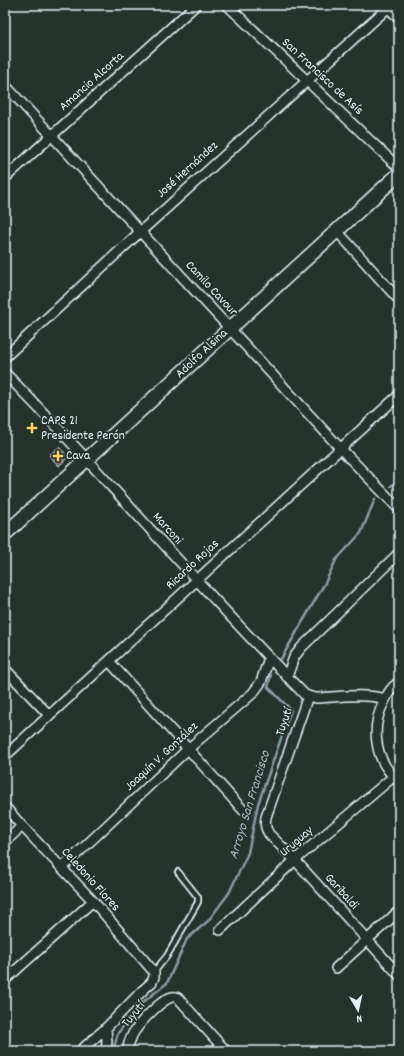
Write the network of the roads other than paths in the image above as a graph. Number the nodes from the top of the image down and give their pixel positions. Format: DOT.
graph roads {
  1 [pos="196,5"];
  2 [pos="227,5"];
  3 [pos="388,6"];
  4 [pos="399,18"];
  5 [pos="307,80"];
  6 [pos="5,85"];
  7 [pos="52,136"];
  8 [pos="399,168"];
  9 [pos="399,174"];
  10 [pos="5,178"];
  11 [pos="337,231"];
  12 [pos="140,232"];
  13 [pos="399,300"];
  14 [pos="230,328"];
  15 [pos="5,357"];
  16 [pos="5,373"];
  17 [pos="399,394"];
  18 [pos="340,448"];
  19 [pos="87,460"];
  20 [pos="399,509"];
  21 [pos="5,534"];
  22 [pos="399,553"];
  23 [pos="196,580"];
  24 [pos="269,658"];
  25 [pos="109,661"];
  26 [pos="5,669"];
  27 [pos="288,677"];
  28 [pos="399,682"];
  29 [pos="308,696"];
  30 [pos="385,698"];
  31 [pos="49,715"];
  32 [pos="188,749"];
  33 [pos="5,756"];
  34 [pos="396,779"];
  35 [pos="5,807"];
  36 [pos="243,810"];
  37 [pos="264,825"];
  38 [pos="22,826"];
  39 [pos="5,842"];
  40 [pos="294,860"];
  41 [pos="62,868"];
  42 [pos="178,872"];
  43 [pos="93,901"];
  44 [pos="399,911"];
  45 [pos="220,930"];
  46 [pos="367,940"];
  47 [pos="336,968"];
  48 [pos="154,972"];
  49 [pos="399,975"];
  50 [pos="5,980"];
  51 [pos="106,1028"];
  52 [pos="80,1051"];
  53 [pos="106,1051"];
  54 [pos="127,1051"];
  55 [pos="226,1051"];
  1 -- 7 [label="street, Amancio Alcorta"];
  2 -- 5 [label="street, San Francisco de Asís"];
  3 -- 4 [label="street"];
  3 -- 5 [label="street, José Hernández"];
  5 -- 8 [label="street, San Francisco de Asís"];
  5 -- 12 [label="street, José Hernández"];
  6 -- 7 [label="street, Camilo Cavour"];
  7 -- 10 [label="street, Amancio Alcorta"];
  7 -- 12 [label="street, Camilo Cavour"];
  9 -- 11 [label="street, Adolfo Alsina"];
  11 -- 13 [label="street"];
  11 -- 14 [label="street, Adolfo Alsina"];
  12 -- 14 [label="street, Camilo Cavour"];
  12 -- 15 [label="street, José Hernández"];
  14 -- 18 [label="street, Camilo Cavour"];
  14 -- 19 [label="street, Adolfo Alsina"];
  16 -- 19 [label="street, Marconi"];
  17 -- 18 [label="street, Ricardo Rojas"];
  18 -- 20 [label="street, Camilo Cavour"];
  18 -- 23 [label="street, Ricardo Rojas"];
  19 -- 21 [label="street, Adolfo Alsina"];
  19 -- 23 [label="street, Marconi"];
  22 -- 27 [label="street"];
  23 -- 24 [label="street, Marconi"];
  23 -- 25 [label="street, Ricardo Rojas"];
  24 -- 27 [label="street, Marconi"];
  24 -- 32 [label="street, Joaquín V. González"];
  25 -- 31 [label="street, Ricardo Rojas"];
  25 -- 32 [label="street"];
  26 -- 31 [label="street"];
  27 -- 29 [label="street, Marconi"];
  28 -- 30 [label="street"];
  29 -- 30 [label="street"];
  29 -- 37 [label="street, Tuyutí"];
  30 -- 34 [label="street"];
  31 -- 33 [label="street, Ricardo Rojas"];
  32 -- 36 [label="street"];
  32 -- 41 [label="street, Joaquín V. González"];
  34 -- 40 [label="street, Uruguay"];
  35 -- 38 [label="street, Celedonio Flores"];
  37 -- 40 [label="street, Garibaldi"];
  38 -- 39 [label="street"];
  38 -- 41 [label="street, Celedonio Flores"];
  40 -- 45 [label="street, Uruguay"];
  40 -- 46 [label="street, Garibaldi"];
  41 -- 43 [label="street, Celedonio Flores"];
  42 -- 48 [label="lane"];
  43 -- 48 [label="street, Celedonio Flores"];
  43 -- 50 [label="street"];
  44 -- 46 [label="street"];
  46 -- 47 [label="street"];
  46 -- 49 [label="street, Garibaldi"];
  48 -- 51 [label="street"];
  51 -- 52 [label="street"];
  51 -- 53 [label="street, Tuyutí"];
  54 -- 55 [label="street, Tuyutí"];
}
